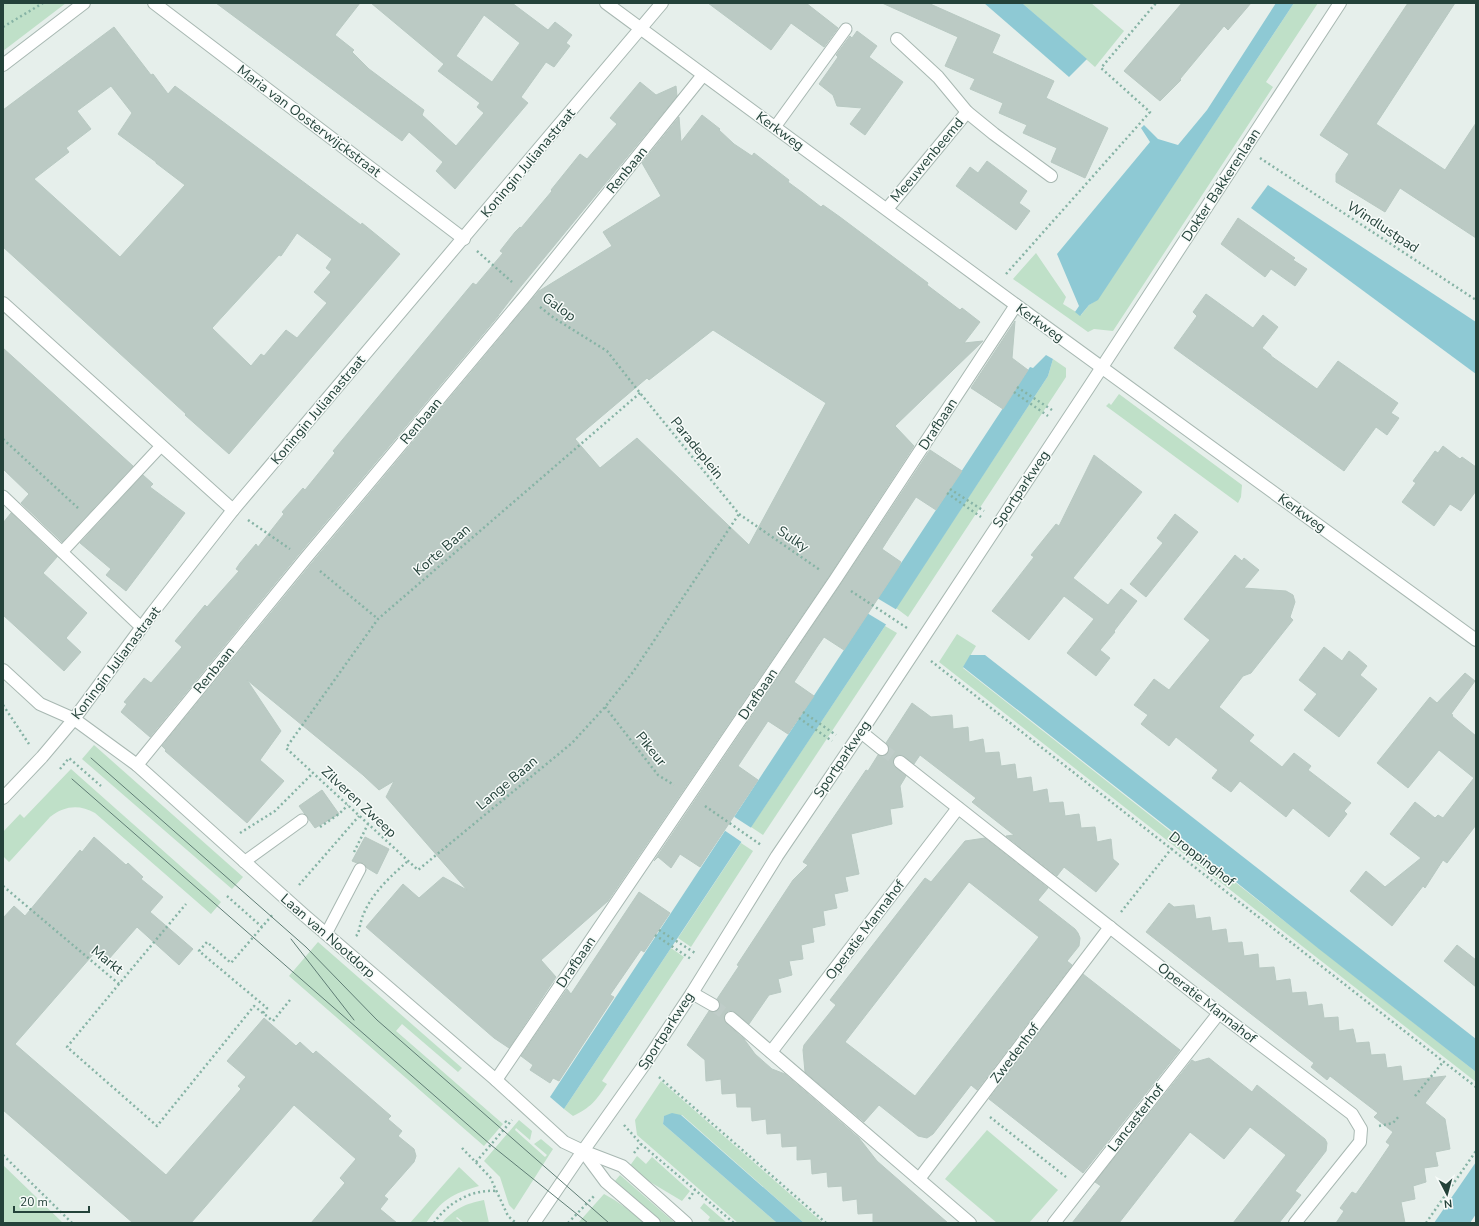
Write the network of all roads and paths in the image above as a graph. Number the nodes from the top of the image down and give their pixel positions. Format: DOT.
graph roads {
  1 [pos="43,3"];
  2 [pos="84,3"];
  3 [pos="154,3"];
  4 [pos="606,3"];
  5 [pos="662,3"];
  6 [pos="1156,3"];
  7 [pos="1340,3"];
  8 [pos="3,27"];
  9 [pos="641,29"];
  10 [pos="846,29"];
  11 [pos="897,39"];
  12 [pos="3,65"];
  13 [pos="703,75"];
  14 [pos="967,112"];
  15 [pos="775,127"];
  16 [pos="1279,170"];
  17 [pos="1051,176"];
  18 [pos="887,209"];
  19 [pos="464,239"];
  20 [pos="994,289"];
  21 [pos="526,295"];
  22 [pos="1476,300"];
  23 [pos="3,302"];
  24 [pos="1016,305"];
  25 [pos="1102,368"];
  26 [pos="1017,387"];
  27 [pos="1014,392"];
  28 [pos="640,393"];
  29 [pos="1036,399"];
  30 [pos="1032,405"];
  31 [pos="3,439"];
  32 [pos="161,446"];
  33 [pos="950,488"];
  34 [pos="947,493"];
  35 [pos="3,496"];
  36 [pos="969,501"];
  37 [pos="965,506"];
  38 [pos="233,510"];
  39 [pos="739,514"];
  40 [pos="92,521"];
  41 [pos="62,552"];
  42 [pos="835,580"];
  43 [pos="898,622"];
  44 [pos="142,628"];
  45 [pos="1476,640"];
  46 [pos="915,648"];
  47 [pos="3,670"];
  48 [pos="3,705"];
  49 [pos="605,707"];
  50 [pos="803,712"];
  51 [pos="799,718"];
  52 [pos="74,719"];
  53 [pos="822,726"];
  54 [pos="818,731"];
  55 [pos="861,732"];
  56 [pos="286,748"];
  57 [pos="882,749"];
  58 [pos="42,757"];
  59 [pos="900,762"];
  60 [pos="137,765"];
  61 [pos="313,773"];
  62 [pos="101,786"];
  63 [pos="690,796"];
  64 [pos="3,798"];
  65 [pos="348,805"];
  66 [pos="958,808"];
  67 [pos="339,814"];
  68 [pos="359,816"];
  69 [pos="302,820"];
  70 [pos="755,841"];
  71 [pos="227,846"];
  72 [pos="1172,848"];
  73 [pos="408,861"];
  74 [pos="244,862"];
  75 [pos="360,870"];
  76 [pos="418,870"];
  77 [pos="3,886"];
  78 [pos="227,896"];
  79 [pos="286,899"];
  80 [pos="186,904"];
  81 [pos="364,913"];
  82 [pos="1110,926"];
  83 [pos="262,927"];
  84 [pos="659,930"];
  85 [pos="326,934"];
  86 [pos="655,935"];
  87 [pos="678,942"];
  88 [pos="675,948"];
  89 [pos="119,984"];
  90 [pos="692,993"];
  91 [pos="290,1000"];
  92 [pos="713,1006"];
  93 [pos="1219,1013"];
  94 [pos="263,1014"];
  95 [pos="731,1018"];
  96 [pos="771,1052"];
  97 [pos="1443,1062"];
  98 [pos="644,1064"];
  99 [pos="496,1080"];
  100 [pos="1476,1087"];
  101 [pos="1415,1096"];
  102 [pos="975,1105"];
  103 [pos="524,1106"];
  104 [pos="612,1112"];
  105 [pos="1400,1115"];
  106 [pos="505,1121"];
  107 [pos="508,1124"];
  108 [pos="1361,1129"];
  109 [pos="462,1148"];
  110 [pos="583,1151"];
  111 [pos="1476,1151"];
  112 [pos="3,1155"];
  113 [pos="476,1162"];
  114 [pos="919,1180"];
  115 [pos="1081,1188"];
  116 [pos="696,1190"];
  117 [pos="496,1191"];
  118 [pos="689,1199"];
  119 [pos="72,1223"];
  120 [pos="434,1223"];
  121 [pos="517,1223"];
  122 [pos="534,1223"];
  123 [pos="654,1223"];
  124 [pos="686,1223"];
  125 [pos="734,1223"];
  126 [pos="826,1223"];
  127 [pos="970,1223"];
  128 [pos="1054,1223"];
  129 [pos="1295,1223"];
  130 [pos="1426,1223"];
  1 -- 8 [label="path"];
  2 -- 12 [label="street"];
  3 -- 19 [label="street, Maria van Oosterwijckstraat"];
  4 -- 9 [label="street, Kerkweg"];
  5 -- 9 [label="street, Koningin Julianastraat"];
  6 -- 20 [label="path"];
  7 -- 25 [label="street, Dokter Bakkerenlaan"];
  9 -- 13 [label="street, Kerkweg"];
  9 -- 19 [label="street, Koningin Julianastraat"];
  10 -- 15 [label="lane"];
  11 -- 14 [label="street, Meeuwenbeemd"];
  13 -- 15 [label="street, Kerkweg"];
  13 -- 21 [label="street, Renbaan"];
  14 -- 17 [label="street, Meeuwenbeemd"];
  14 -- 18 [label="street, Meeuwenbeemd"];
  15 -- 18 [label="street, Kerkweg"];
  16 -- 22 [label="path, Windlustpad"];
  18 -- 20 [label="street, Kerkweg"];
  19 -- 21 [label="path, Galop"];
  19 -- 38 [label="street, Koningin Julianastraat"];
  20 -- 24 [label="street, Kerkweg"];
  21 -- 28 [label="path, Galop"];
  21 -- 60 [label="street, Renbaan"];
  23 -- 32 [label="street"];
  24 -- 25 [label="street, Kerkweg"];
  24 -- 42 [label="street, Drafbaan"];
  25 -- 45 [label="street, Kerkweg"];
  25 -- 46 [label="street, Sportparkweg"];
  26 -- 29 [label="path"];
  27 -- 30 [label="path"];
  28 -- 39 [label="path, Paradeplein"];
  28 -- 56 [label="path, Korte Baan"];
  31 -- 40 [label="path"];
  32 -- 38 [label="street"];
  32 -- 40 [label="lane"];
  33 -- 36 [label="path"];
  34 -- 37 [label="path"];
  35 -- 41 [label="lane"];
  38 -- 44 [label="street, Koningin Julianastraat"];
  39 -- 42 [label="path, Sulky"];
  39 -- 49 [label="path, Lange Baan"];
  40 -- 41 [label="lane"];
  41 -- 44 [label="lane"];
  42 -- 43 [label="path, Sulky"];
  42 -- 63 [label="street, Drafbaan"];
  44 -- 52 [label="street, Koningin Julianastraat"];
  46 -- 55 [label="street, Sportparkweg"];
  46 -- 72 [label="path, Droppinghof"];
  47 -- 52 [label="street, Laan van Nootdorp"];
  48 -- 58 [label="path"];
  49 -- 63 [label="path, Pikeur"];
  49 -- 76 [label="path, Lange Baan"];
  50 -- 53 [label="path"];
  51 -- 54 [label="path"];
  52 -- 58 [label="street, Koningin Julianastraat"];
  52 -- 60 [label="street, Laan van Nootdorp"];
  55 -- 57 [label="street"];
  55 -- 90 [label="street, Sportparkweg"];
  56 -- 61 [label="path, Zilveren Zweep"];
  58 -- 62 [label="path"];
  58 -- 64 [label="street, Koningin Julianastraat"];
  59 -- 66 [label="street, Operatie Mannahof"];
  60 -- 71 [label="street, Laan van Nootdorp"];
  61 -- 65 [label="path, Zilveren Zweep"];
  61 -- 71 [label="path"];
  63 -- 70 [label="path, Pikeur"];
  63 -- 99 [label="street, Drafbaan"];
  65 -- 67 [label="path"];
  65 -- 68 [label="path, Zilveren Zweep"];
  66 -- 82 [label="street, Operatie Mannahof"];
  66 -- 96 [label="street, Operatie Mannahof"];
  68 -- 73 [label="path, Zilveren Zweep"];
  68 -- 79 [label="path"];
  69 -- 74 [label="lane"];
  71 -- 74 [label="street, Laan van Nootdorp"];
  72 -- 82 [label="path"];
  72 -- 97 [label="path, Droppinghof"];
  73 -- 76 [label="path, Zilveren Zweep"];
  73 -- 81 [label="path"];
  74 -- 79 [label="street, Laan van Nootdorp"];
  75 -- 85 [label="lane"];
  77 -- 89 [label="path, Markt"];
  78 -- 83 [label="path"];
  79 -- 83 [label="path"];
  79 -- 85 [label="street, Laan van Nootdorp"];
  80 -- 89 [label="path, Markt"];
  82 -- 93 [label="street, Operatie Mannahof"];
  82 -- 102 [label="street, Zwedenhof"];
  83 -- 94 [label="path"];
  84 -- 87 [label="path"];
  85 -- 99 [label="street, Laan van Nootdorp"];
  86 -- 88 [label="path"];
  89 -- 94 [label="path"];
  90 -- 92 [label="street"];
  90 -- 98 [label="street, Sportparkweg"];
  91 -- 94 [label="path"];
  93 -- 108 [label="street, Operatie Mannahof"];
  93 -- 115 [label="street, Lancasterhof"];
  95 -- 96 [label="street"];
  96 -- 114 [label="street"];
  97 -- 100 [label="path, Droppinghof"];
  97 -- 101 [label="path"];
  98 -- 104 [label="street, Sportparkweg"];
  98 -- 126 [label="path"];
  99 -- 103 [label="street, Laan van Nootdorp"];
  102 -- 114 [label="street, Zwedenhof"];
  102 -- 115 [label="path"];
  103 -- 107 [label="path"];
  103 -- 110 [label="street, Laan van Nootdorp"];
  104 -- 110 [label="street, Sportparkweg"];
  104 -- 116 [label="path"];
  105 -- 108 [label="path"];
  106 -- 107 [label="path"];
  107 -- 113 [label="path"];
  108 -- 129 [label="street"];
  109 -- 113 [label="path"];
  110 -- 122 [label="street"];
  110 -- 123 [label="street, Laan van Nootdorp"];
  110 -- 124 [label="street, Laan van Nootdorp"];
  111 -- 130 [label="path"];
  112 -- 119 [label="path"];
  113 -- 117 [label="path"];
  114 -- 127 [label="street"];
  115 -- 128 [label="street, Lancasterhof"];
  116 -- 118 [label="path"];
  116 -- 125 [label="path"];
  117 -- 120 [label="path"];
  117 -- 121 [label="path"];
}
